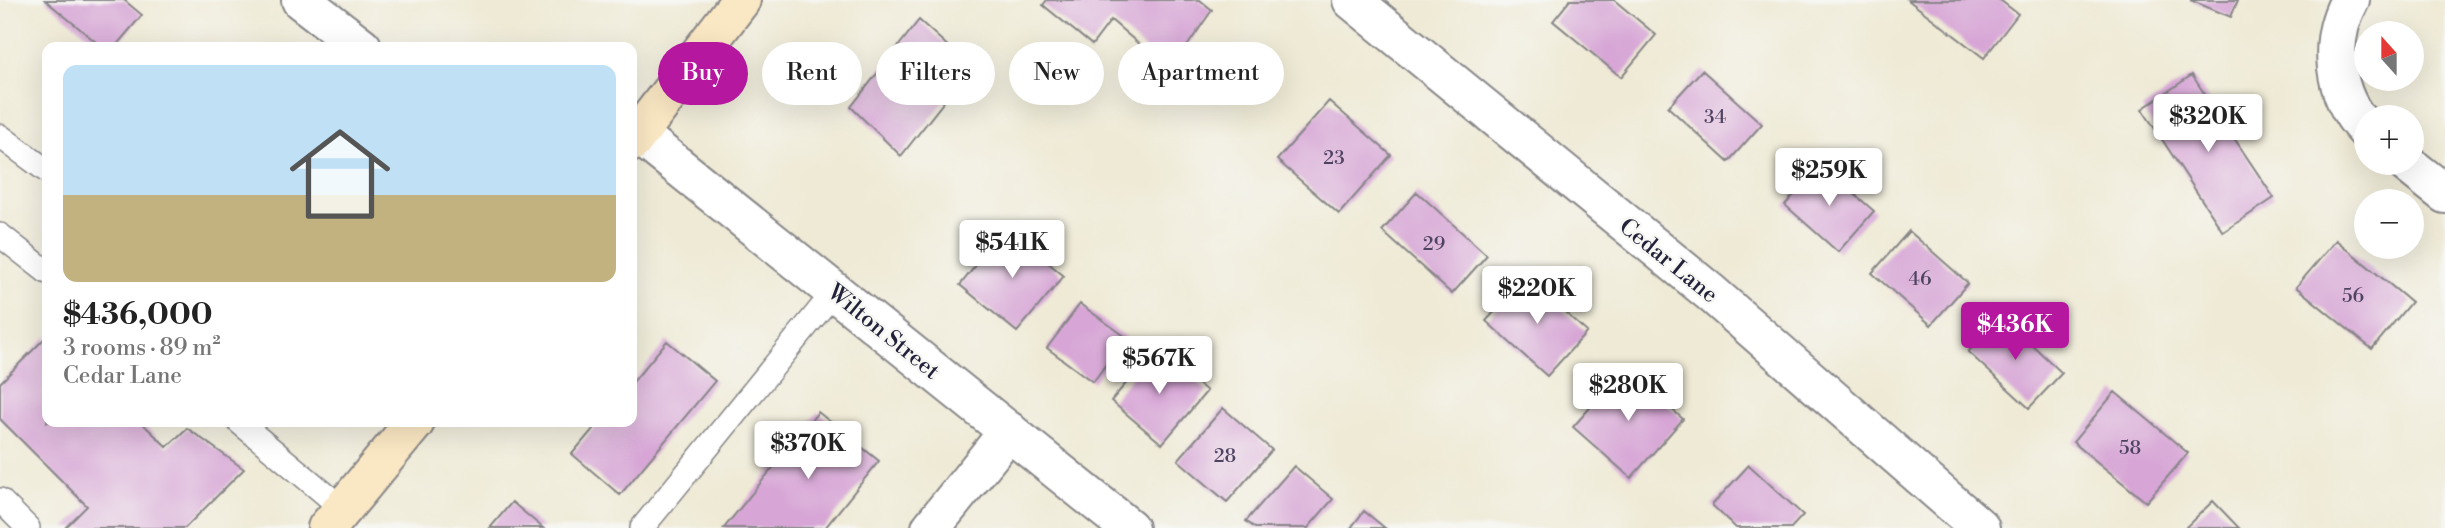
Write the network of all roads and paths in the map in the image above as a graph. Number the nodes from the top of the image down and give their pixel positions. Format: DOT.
graph roads {
  1 [pos="301,0"];
  2 [pos="741,0"];
  3 [pos="1352,0"];
  4 [pos="2350,0"];
  5 [pos="356,42"];
  6 [pos="2354,113"];
  7 [pos="637,135"];
  8 [pos="0,136"];
  9 [pos="637,140"];
  10 [pos="42,167"];
  11 [pos="2421,175"];
  12 [pos="2445,194"];
  13 [pos="0,235"];
  14 [pos="42,268"];
  15 [pos="835,291"];
  16 [pos="411,427"];
  17 [pos="263,429"];
  18 [pos="1009,431"];
  19 [pos="0,500"];
  20 [pos="335,519"];
  21 [pos="28,528"];
  22 [pos="642,528"];
  23 [pos="931,528"];
  24 [pos="1129,528"];
  25 [pos="1980,528"];
  1 -- 5 [label="street"];
  2 -- 7 [label="main road"];
  3 -- 25 [label="street, Cedar Lane"];
  4 -- 6 [label="street"];
  8 -- 10 [label="lane"];
  9 -- 15 [label="street, Wilton Street"];
  11 -- 12 [label="street"];
  13 -- 14 [label="lane"];
  15 -- 18 [label="street, Wilton Street"];
  15 -- 22 [label="lane"];
  16 -- 20 [label="main road"];
  17 -- 20 [label="lane"];
  18 -- 23 [label="street"];
  18 -- 24 [label="street, Wilton Street"];
  19 -- 21 [label="lane"];
}
